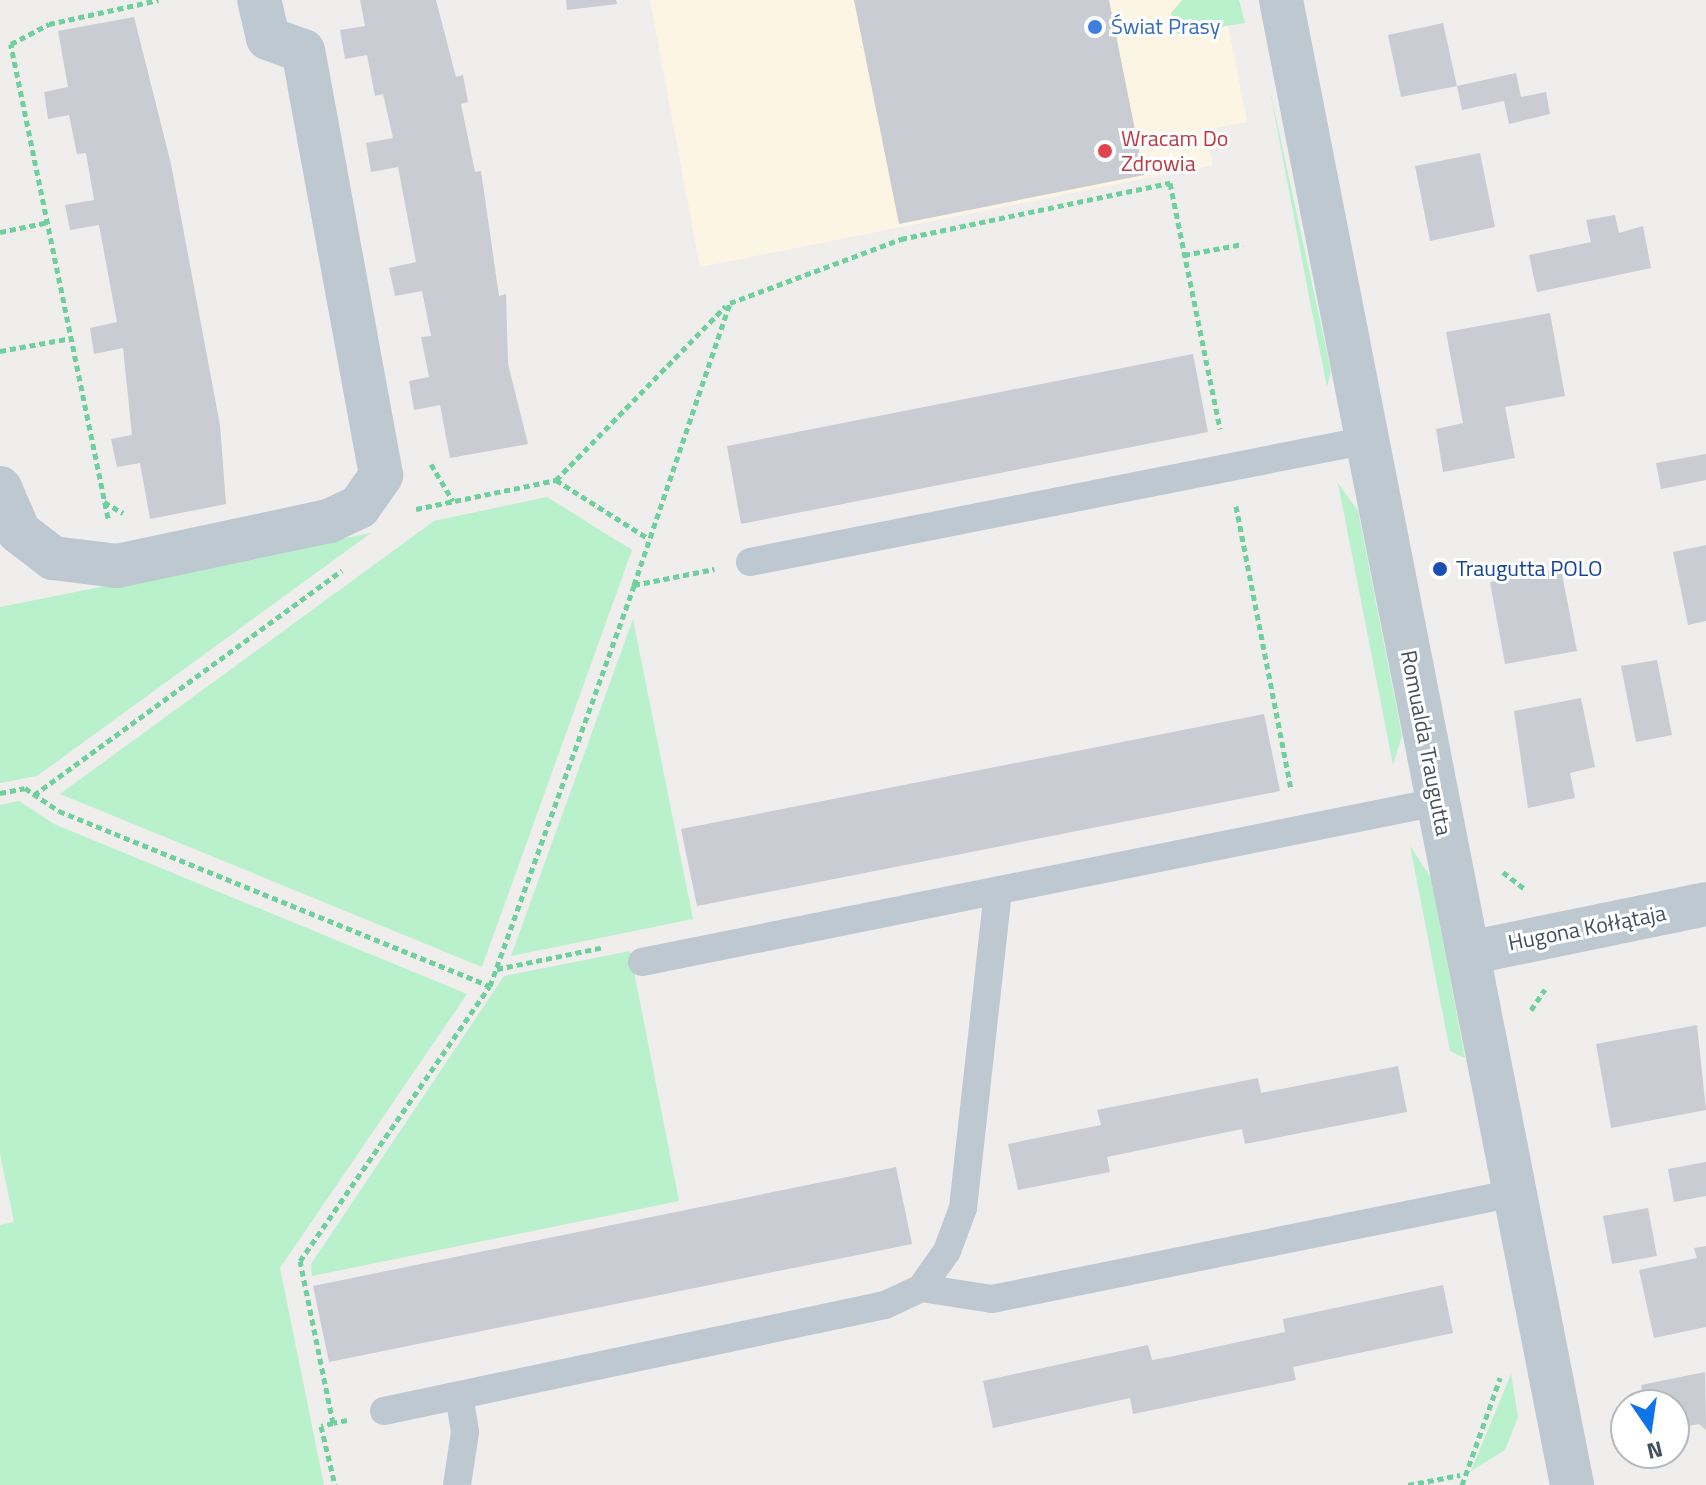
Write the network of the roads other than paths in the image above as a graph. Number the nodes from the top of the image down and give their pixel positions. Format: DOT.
graph roads {
  1 [pos="259,0"];
  2 [pos="1281,0"];
  3 [pos="1368,440"];
  4 [pos="0,488"];
  5 [pos="750,562"];
  6 [pos="1437,802"];
  7 [pos="998,892"];
  8 [pos="1706,904"];
  9 [pos="1468,953"];
  10 [pos="642,962"];
  11 [pos="1515,1193"];
  12 [pos="921,1288"];
  13 [pos="459,1395"];
  14 [pos="384,1411"];
  15 [pos="457,1485"];
  16 [pos="1572,1485"];
  1 -- 4 [label="street"];
  2 -- 3 [label="street, Romualda Traugutta"];
  3 -- 5 [label="lane"];
  3 -- 6 [label="street, Romualda Traugutta"];
  6 -- 7 [label="lane"];
  6 -- 9 [label="street, Romualda Traugutta"];
  7 -- 10 [label="lane"];
  7 -- 12 [label="lane"];
  8 -- 9 [label="street, Hugona Kołłątaja"];
  9 -- 11 [label="street, Romualda Traugutta"];
  11 -- 12 [label="lane"];
  11 -- 16 [label="street, Romualda Traugutta"];
  12 -- 13 [label="lane"];
  13 -- 14 [label="lane"];
  13 -- 15 [label="lane"];
}
